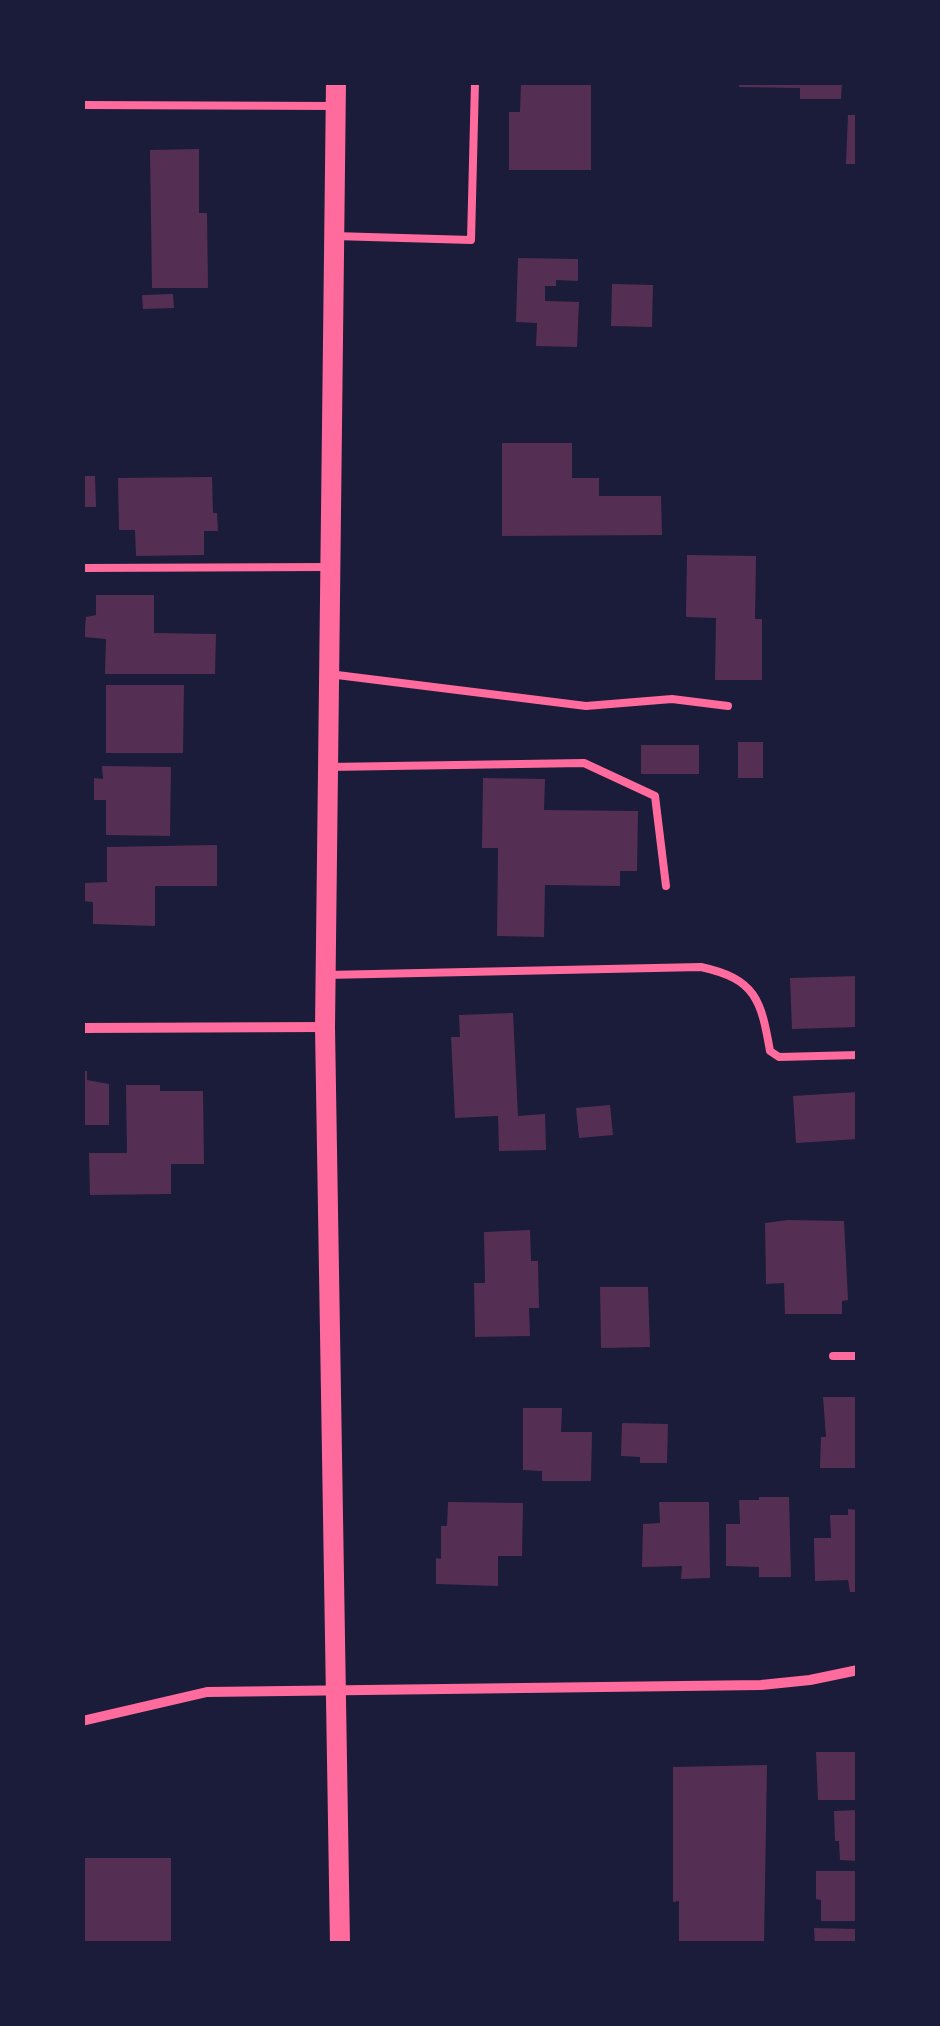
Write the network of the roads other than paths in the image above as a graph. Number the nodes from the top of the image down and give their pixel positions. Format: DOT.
graph roads {
  1 [pos="336,82"];
  2 [pos="475,82"];
  3 [pos="82,105"];
  4 [pos="336,106"];
  5 [pos="334,236"];
  6 [pos="330,567"];
  7 [pos="82,568"];
  8 [pos="330,674"];
  9 [pos="728,706"];
  10 [pos="328,766"];
  11 [pos="666,886"];
  12 [pos="326,975"];
  13 [pos="325,1027"];
  14 [pos="82,1028"];
  15 [pos="858,1055"];
  16 [pos="833,1356"];
  17 [pos="858,1356"];
  18 [pos="858,1670"];
  19 [pos="338,1690"];
  20 [pos="82,1721"];
  21 [pos="340,1944"];
  1 -- 4 [label="main road"];
  2 -- 5 [label="lane"];
  3 -- 4 [label="lane"];
  4 -- 5 [label="main road"];
  5 -- 6 [label="main road"];
  6 -- 7 [label="lane"];
  6 -- 8 [label="main road"];
  8 -- 9 [label="lane"];
  8 -- 10 [label="main road"];
  10 -- 11 [label="lane"];
  10 -- 12 [label="main road"];
  12 -- 13 [label="main road"];
  12 -- 15 [label="lane"];
  13 -- 14 [label="street"];
  13 -- 19 [label="main road"];
  16 -- 17 [label="lane"];
  18 -- 19 [label="street"];
  19 -- 20 [label="street"];
  19 -- 21 [label="main road"];
}
